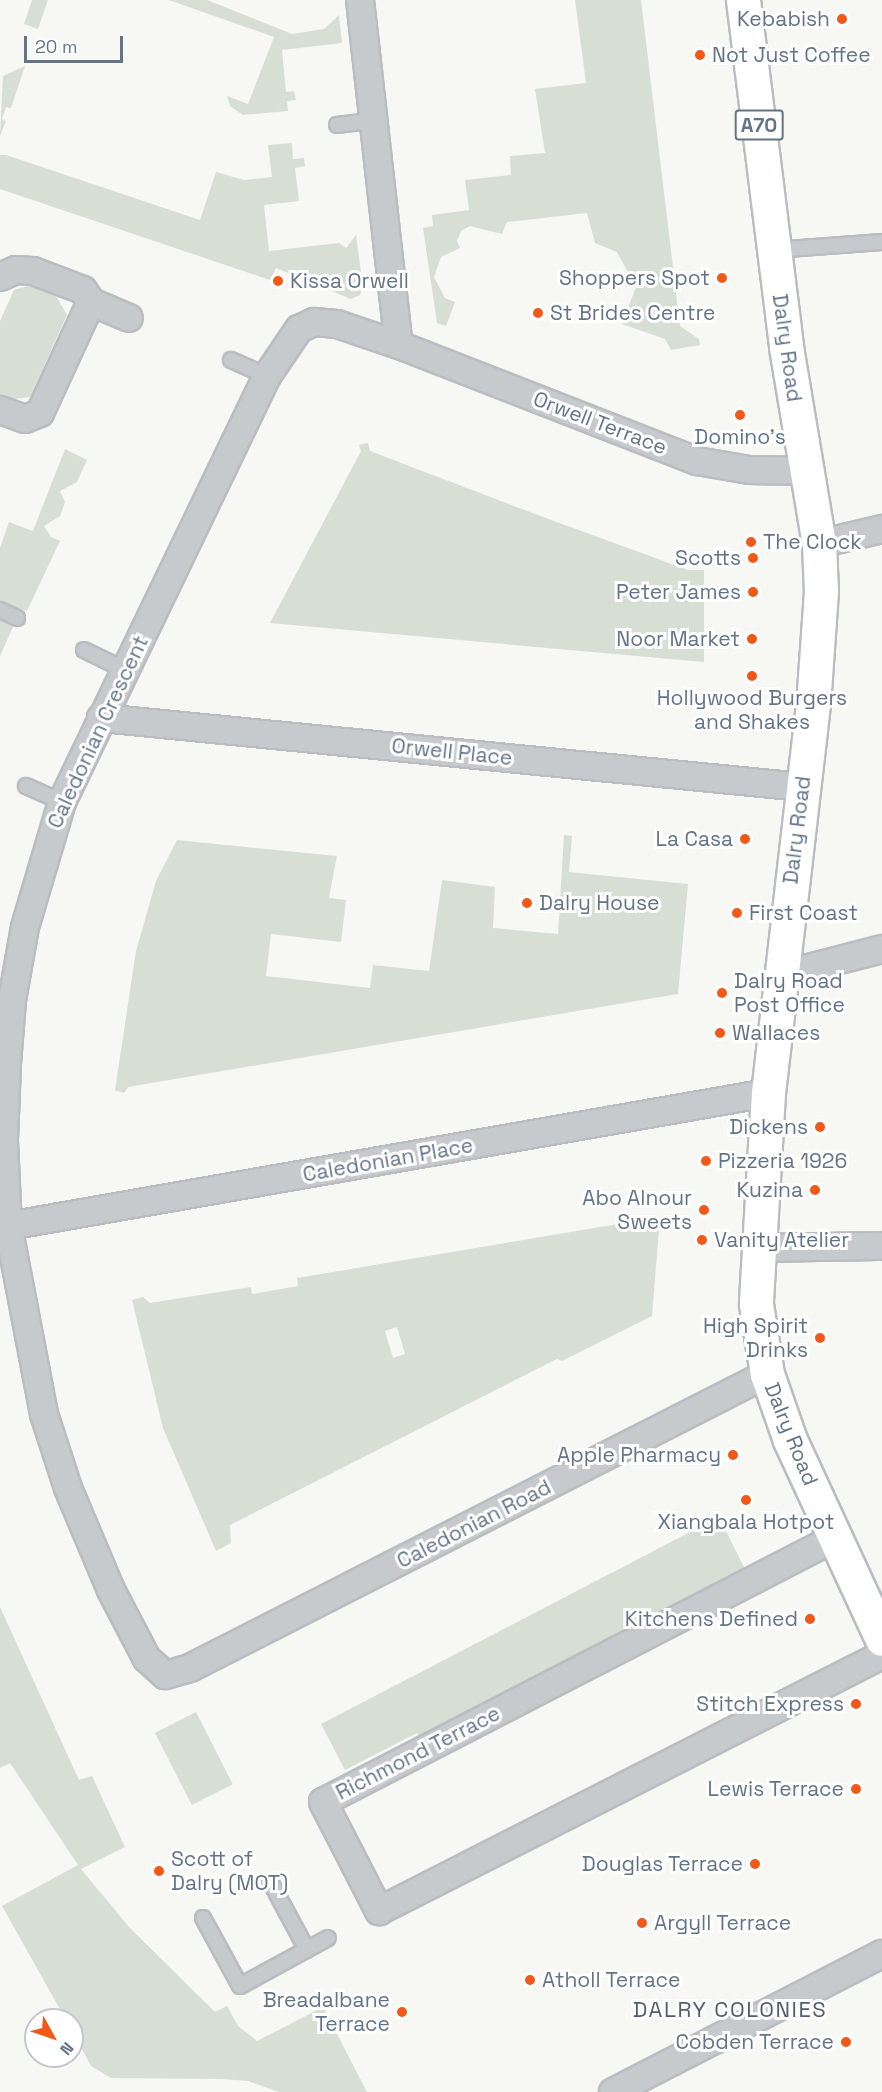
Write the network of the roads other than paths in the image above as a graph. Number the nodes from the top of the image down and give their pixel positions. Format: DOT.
graph roads {
  1 [pos="360,0"];
  2 [pos="743,0"];
  3 [pos="375,120"];
  4 [pos="337,125"];
  5 [pos="882,242"];
  6 [pos="774,250"];
  7 [pos="0,277"];
  8 [pos="91,302"];
  9 [pos="129,318"];
  10 [pos="314,322"];
  11 [pos="399,345"];
  12 [pos="231,360"];
  13 [pos="267,376"];
  14 [pos="0,410"];
  15 [pos="807,471"];
  16 [pos="882,529"];
  17 [pos="819,544"];
  18 [pos="0,610"];
  19 [pos="17,618"];
  20 [pos="84,650"];
  21 [pos="125,670"];
  22 [pos="101,718"];
  23 [pos="26,786"];
  24 [pos="802,787"];
  25 [pos="62,802"];
  26 [pos="882,949"];
  27 [pos="781,975"];
  28 [pos="768,1093"];
  29 [pos="8,1226"];
  30 [pos="882,1246"];
  31 [pos="757,1248"];
  32 [pos="767,1374"];
  33 [pos="834,1538"];
  34 [pos="882,1639"];
  35 [pos="882,1655"];
  36 [pos="180,1673"];
  37 [pos="270,1881"];
  38 [pos="204,1918"];
  39 [pos="328,1938"];
  40 [pos="307,1950"];
  41 [pos="882,1954"];
  42 [pos="613,2092"];
  1 -- 3 [label="street"];
  2 -- 6 [label="main road, Dalry Road / A70"];
  3 -- 4 [label="lane"];
  3 -- 11 [label="street"];
  5 -- 6 [label="lane"];
  6 -- 15 [label="main road, Dalry Road / A70"];
  7 -- 8 [label="street"];
  8 -- 9 [label="street"];
  8 -- 14 [label="street"];
  10 -- 11 [label="street, Orwell Terrace"];
  10 -- 13 [label="street, Caledonian Crescent"];
  11 -- 15 [label="street, Orwell Terrace"];
  12 -- 13 [label="lane"];
  13 -- 21 [label="street, Caledonian Crescent"];
  15 -- 17 [label="main road, Dalry Road / A70"];
  16 -- 17 [label="street"];
  17 -- 24 [label="main road, Dalry Road / A70"];
  18 -- 19 [label="lane"];
  20 -- 21 [label="lane"];
  21 -- 22 [label="street, Caledonian Crescent"];
  22 -- 24 [label="street, Orwell Place"];
  22 -- 25 [label="street, Caledonian Crescent"];
  23 -- 25 [label="lane"];
  24 -- 27 [label="main road, Dalry Road / A70"];
  25 -- 29 [label="street, Caledonian Crescent"];
  26 -- 27 [label="street"];
  27 -- 28 [label="main road, Dalry Road / A70"];
  28 -- 29 [label="street, Caledonian Place"];
  28 -- 31 [label="main road, Dalry Road / A70"];
  29 -- 36 [label="street, Caledonian Crescent"];
  30 -- 31 [label="street"];
  31 -- 32 [label="main road, Dalry Road / A70"];
  32 -- 33 [label="main road, Dalry Road / A70"];
  32 -- 36 [label="street, Caledonian Road"];
  33 -- 34 [label="main road, Dalry Road / A70"];
  33 -- 35 [label="street, Richmond Terrace"];
  37 -- 40 [label="lane"];
  38 -- 40 [label="lane"];
  39 -- 40 [label="lane"];
  41 -- 42 [label="street"];
}
